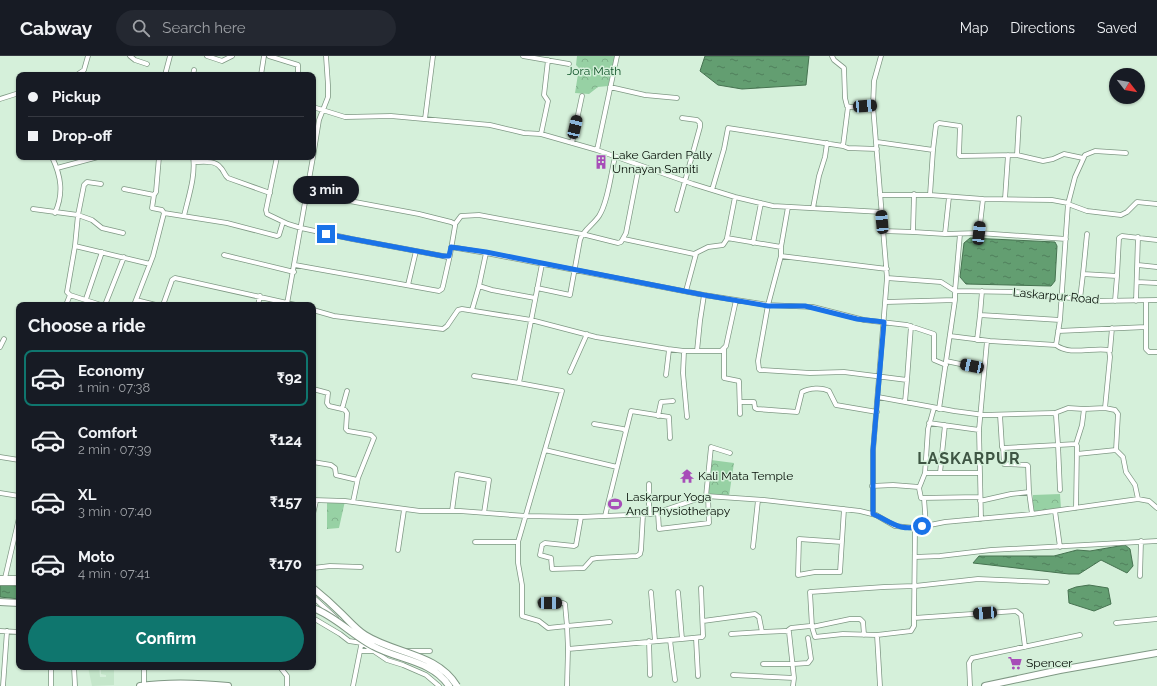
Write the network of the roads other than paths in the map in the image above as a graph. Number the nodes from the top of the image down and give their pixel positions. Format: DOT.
graph roads {
  1 [pos="88,56"];
  2 [pos="130,56"];
  3 [pos="170,56"];
  4 [pos="207,56"];
  5 [pos="232,56"];
  6 [pos="264,56"];
  7 [pos="269,56"];
  8 [pos="326,56"];
  9 [pos="433,56"];
  10 [pos="523,56"];
  11 [pos="617,56"];
  12 [pos="832,56"];
  13 [pos="881,56"];
  14 [pos="548,60"];
  15 [pos="147,64"];
  16 [pos="569,64"];
  17 [pos="81,72"];
  18 [pos="166,72"];
  19 [pos="261,72"];
  20 [pos="298,72"];
  21 [pos="610,87"];
  22 [pos="16,95"];
  23 [pos="582,96"];
  24 [pos="677,98"];
  25 [pos="0,99"];
  26 [pos="873,106"];
  27 [pos="848,107"];
  28 [pos="316,108"];
  29 [pos="322,110"];
  30 [pos="682,118"];
  31 [pos="1019,118"];
  32 [pos="425,119"];
  33 [pos="541,134"];
  34 [pos="316,138"];
  35 [pos="877,142"];
  36 [pos="572,143"];
  37 [pos="827,143"];
  38 [pos="844,146"];
  39 [pos="877,149"];
  40 [pos="597,150"];
  41 [pos="933,150"];
  42 [pos="1126,153"];
  43 [pos="1008,155"];
  44 [pos="1017,155"];
  45 [pos="615,157"];
  46 [pos="1083,158"];
  47 [pos="53,160"];
  48 [pos="87,160"];
  49 [pos="159,160"];
  50 [pos="193,160"];
  51 [pos="198,160"];
  52 [pos="276,160"];
  53 [pos="312,160"];
  54 [pos="639,166"];
  55 [pos="57,168"];
  56 [pos="685,181"];
  57 [pos="101,184"];
  58 [pos="124,190"];
  59 [pos="712,190"];
  60 [pos="270,192"];
  61 [pos="307,193"];
  62 [pos="914,194"];
  63 [pos="154,195"];
  64 [pos="880,195"];
  65 [pos="930,195"];
  66 [pos="736,197"];
  67 [pos="949,197"];
  68 [pos="983,199"];
  69 [pos="1005,199"];
  70 [pos="761,203"];
  71 [pos="1068,203"];
  72 [pos="1157,204"];
  73 [pos="788,207"];
  74 [pos="813,208"];
  75 [pos="33,209"];
  76 [pos="677,210"];
  77 [pos="882,212"];
  78 [pos="55,213"];
  79 [pos="164,213"];
  80 [pos="78,215"];
  81 [pos="184,216"];
  82 [pos="283,222"];
  83 [pos="455,224"];
  84 [pos="301,228"];
  85 [pos="883,231"];
  86 [pos="913,232"];
  87 [pos="123,233"];
  88 [pos="979,233"];
  89 [pos="582,234"];
  90 [pos="945,234"];
  91 [pos="960,234"];
  92 [pos="1087,234"];
  93 [pos="1138,238"];
  94 [pos="624,239"];
  95 [pos="727,239"];
  96 [pos="1066,239"];
  97 [pos="1157,240"];
  98 [pos="754,243"];
  99 [pos="75,246"];
  100 [pos="451,247"];
  101 [pos="781,247"];
  102 [pos="416,251"];
  103 [pos="102,252"];
  104 [pos="486,252"];
  105 [pos="696,254"];
  106 [pos="224,255"];
  107 [pos="450,255"];
  108 [pos="781,256"];
  109 [pos="124,257"];
  110 [pos="150,264"];
  111 [pos="542,264"];
  112 [pos="295,265"];
  113 [pos="1138,265"];
  114 [pos="1157,267"];
  115 [pos="887,269"];
  116 [pos="574,270"];
  117 [pos="294,272"];
  118 [pos="1083,274"];
  119 [pos="1117,276"];
  120 [pos="887,278"];
  121 [pos="1137,282"];
  122 [pos="1157,283"];
  123 [pos="408,286"];
  124 [pos="479,286"];
  125 [pos="537,288"];
  126 [pos="686,291"];
  127 [pos="955,291"];
  128 [pos="982,291"];
  129 [pos="70,295"];
  130 [pos="704,295"];
  131 [pos="260,296"];
  132 [pos="535,298"];
  133 [pos="1061,298"];
  134 [pos="86,299"];
  135 [pos="1080,299"];
  136 [pos="136,300"];
  137 [pos="736,300"];
  138 [pos="955,300"];
  139 [pos="1157,300"];
  140 [pos="1115,301"];
  141 [pos="1136,301"];
  142 [pos="1146,301"];
  143 [pos="67,302"];
  144 [pos="94,302"];
  145 [pos="106,302"];
  146 [pos="144,302"];
  147 [pos="164,302"];
  148 [pos="259,302"];
  149 [pos="280,302"];
  150 [pos="287,302"];
  151 [pos="886,302"];
  152 [pos="768,306"];
  153 [pos="472,310"];
  154 [pos="316,311"];
  155 [pos="980,315"];
  156 [pos="531,320"];
  157 [pos="1060,320"];
  158 [pos="884,322"];
  159 [pos="911,326"];
  160 [pos="1146,327"];
  161 [pos="1112,328"];
  162 [pos="1058,331"];
  163 [pos="587,334"];
  164 [pos="950,336"];
  165 [pos="4,338"];
  166 [pos="977,340"];
  167 [pos="987,341"];
  168 [pos="1056,345"];
  169 [pos="0,347"];
  170 [pos="724,349"];
  171 [pos="669,350"];
  172 [pos="684,351"];
  173 [pos="697,351"];
  174 [pos="1110,352"];
  175 [pos="1157,352"];
  176 [pos="946,363"];
  177 [pos="984,369"];
  178 [pos="570,372"];
  179 [pos="666,375"];
  180 [pos="474,376"];
  181 [pos="880,376"];
  182 [pos="907,380"];
  183 [pos="519,383"];
  184 [pos="316,390"];
  185 [pos="347,391"];
  186 [pos="878,397"];
  187 [pos="673,401"];
  188 [pos="740,402"];
  189 [pos="905,402"];
  190 [pos="934,408"];
  191 [pos="1105,408"];
  192 [pos="342,409"];
  193 [pos="940,409"];
  194 [pos="1084,409"];
  195 [pos="877,412"];
  196 [pos="1055,413"];
  197 [pos="740,414"];
  198 [pos="980,415"];
  199 [pos="1000,415"];
  200 [pos="658,416"];
  201 [pos="687,417"];
  202 [pos="929,423"];
  203 [pos="594,424"];
  204 [pos="945,426"];
  205 [pos="979,430"];
  206 [pos="626,431"];
  207 [pos="670,438"];
  208 [pos="1076,444"];
  209 [pos="1058,445"];
  210 [pos="1003,448"];
  211 [pos="545,450"];
  212 [pos="1116,450"];
  213 [pos="730,453"];
  214 [pos="1077,454"];
  215 [pos="0,457"];
  216 [pos="16,460"];
  217 [pos="316,462"];
  218 [pos="617,468"];
  219 [pos="980,472"];
  220 [pos="925,473"];
  221 [pos="940,473"];
  222 [pos="357,480"];
  223 [pos="649,484"];
  224 [pos="872,486"];
  225 [pos="919,487"];
  226 [pos="1060,490"];
  227 [pos="1029,492"];
  228 [pos="0,493"];
  229 [pos="16,496"];
  230 [pos="707,496"];
  231 [pos="924,498"];
  232 [pos="980,499"];
  233 [pos="1138,499"];
  234 [pos="316,500"];
  235 [pos="758,500"];
  236 [pos="353,502"];
  237 [pos="1076,508"];
  238 [pos="1157,508"];
  239 [pos="844,509"];
  240 [pos="404,510"];
  241 [pos="452,511"];
  242 [pos="1055,511"];
  243 [pos="484,513"];
  244 [pos="658,513"];
  245 [pos="643,514"];
  246 [pos="649,514"];
  247 [pos="873,514"];
  248 [pos="1032,514"];
  249 [pos="526,516"];
  250 [pos="605,516"];
  251 [pos="581,517"];
  252 [pos="981,519"];
  253 [pos="926,526"];
  254 [pos="915,528"];
  255 [pos="16,529"];
  256 [pos="1141,541"];
  257 [pos="1157,541"];
  258 [pos="475,542"];
  259 [pos="518,542"];
  260 [pos="842,542"];
  261 [pos="1060,546"];
  262 [pos="753,547"];
  263 [pos="398,550"];
  264 [pos="915,557"];
  265 [pos="361,566"];
  266 [pos="316,568"];
  267 [pos="1140,576"];
  268 [pos="16,578"];
  269 [pos="2,579"];
  270 [pos="16,581"];
  271 [pos="1047,582"];
  272 [pos="915,586"];
  273 [pos="701,588"];
  274 [pos="316,591"];
  275 [pos="651,592"];
  276 [pos="678,592"];
  277 [pos="316,600"];
  278 [pos="540,602"];
  279 [pos="0,604"];
  280 [pos="16,604"];
  281 [pos="316,610"];
  282 [pos="914,618"];
  283 [pos="1157,619"];
  284 [pos="316,620"];
  285 [pos="703,621"];
  286 [pos="610,622"];
  287 [pos="1116,623"];
  288 [pos="567,626"];
  289 [pos="812,627"];
  290 [pos="362,630"];
  291 [pos="0,631"];
  292 [pos="7,631"];
  293 [pos="787,631"];
  294 [pos="16,632"];
  295 [pos="762,632"];
  296 [pos="731,634"];
  297 [pos="864,635"];
  298 [pos="877,635"];
  299 [pos="1080,635"];
  300 [pos="696,638"];
  301 [pos="808,638"];
  302 [pos="682,639"];
  303 [pos="670,640"];
  304 [pos="649,641"];
  305 [pos="655,641"];
  306 [pos="362,643"];
  307 [pos="1025,647"];
  308 [pos="568,649"];
  309 [pos="360,651"];
  310 [pos="374,651"];
  311 [pos="430,651"];
  312 [pos="1157,653"];
  313 [pos="763,664"];
  314 [pos="793,664"];
  315 [pos="51,670"];
  316 [pos="74,670"];
  317 [pos="144,670"];
  318 [pos="282,670"];
  319 [pos="650,675"];
  320 [pos="733,675"];
  321 [pos="698,676"];
  322 [pos="794,678"];
  323 [pos="674,680"];
  324 [pos="3,686"];
  325 [pos="52,686"];
  326 [pos="75,686"];
  327 [pos="142,686"];
  328 [pos="228,686"];
  329 [pos="287,686"];
  330 [pos="354,686"];
  331 [pos="439,686"];
  332 [pos="449,686"];
  333 [pos="457,686"];
  334 [pos="566,686"];
  335 [pos="793,686"];
  336 [pos="880,686"];
  337 [pos="970,686"];
  338 [pos="985,686"];
  1 -- 17 [label="street"];
  2 -- 15 [label="street"];
  3 -- 18 [label="street"];
  4 -- 5 [label="street"];
  6 -- 19 [label="street"];
  7 -- 20 [label="street"];
  8 -- 29 [label="street"];
  9 -- 32 [label="street"];
  10 -- 14 [label="street"];
  11 -- 21 [label="street"];
  12 -- 27 [label="street"];
  13 -- 26 [label="street"];
  14 -- 16 [label="street"];
  14 -- 33 [label="street"];
  21 -- 24 [label="street"];
  21 -- 40 [label="street"];
  22 -- 25 [label="street"];
  23 -- 36 [label="street"];
  26 -- 27 [label="street"];
  26 -- 35 [label="street"];
  27 -- 38 [label="street"];
  28 -- 29 [label="street"];
  29 -- 32 [label="street"];
  29 -- 34 [label="street"];
  30 -- 56 [label="street"];
  31 -- 44 [label="street"];
  32 -- 33 [label="street"];
  33 -- 36 [label="street"];
  35 -- 39 [label="street"];
  35 -- 41 [label="street"];
  36 -- 40 [label="street"];
  37 -- 38 [label="street"];
  37 -- 59 [label="street"];
  37 -- 74 [label="street"];
  38 -- 39 [label="street"];
  39 -- 64 [label="street"];
  40 -- 45 [label="street"];
  41 -- 43 [label="street"];
  41 -- 65 [label="street"];
  42 -- 46 [label="street"];
  43 -- 44 [label="street"];
  43 -- 69 [label="street"];
  44 -- 46 [label="street"];
  45 -- 54 [label="street"];
  45 -- 89 [label="street"];
  46 -- 71 [label="street"];
  47 -- 55 [label="street"];
  48 -- 55 [label="street"];
  49 -- 63 [label="street"];
  50 -- 81 [label="street"];
  51 -- 60 [label="street"];
  52 -- 60 [label="street"];
  53 -- 61 [label="street"];
  54 -- 56 [label="street"];
  54 -- 94 [label="street"];
  55 -- 78 [label="street"];
  56 -- 59 [label="street"];
  56 -- 76 [label="street"];
  57 -- 80 [label="street"];
  58 -- 63 [label="street"];
  59 -- 66 [label="street"];
  60 -- 82 [label="street"];
  61 -- 83 [label="street"];
  61 -- 84 [label="street"];
  62 -- 64 [label="street"];
  62 -- 65 [label="street"];
  62 -- 86 [label="street"];
  63 -- 79 [label="street"];
  64 -- 77 [label="street"];
  65 -- 67 [label="street"];
  66 -- 70 [label="street"];
  66 -- 95 [label="street"];
  67 -- 68 [label="street"];
  67 -- 90 [label="street"];
  68 -- 69 [label="street"];
  68 -- 88 [label="street"];
  69 -- 71 [label="street"];
  70 -- 73 [label="street"];
  70 -- 98 [label="street"];
  71 -- 72 [label="street"];
  71 -- 96 [label="street"];
  73 -- 74 [label="street"];
  73 -- 101 [label="street"];
  74 -- 77 [label="street"];
  75 -- 78 [label="street"];
  77 -- 85 [label="street"];
  78 -- 80 [label="street"];
  79 -- 81 [label="street"];
  79 -- 110 [label="street"];
  80 -- 87 [label="street"];
  80 -- 99 [label="street"];
  81 -- 82 [label="street"];
  82 -- 84 [label="street"];
  83 -- 89 [label="street"];
  83 -- 100 [label="street"];
  84 -- 102 [label="street"];
  84 -- 112 [label="street"];
  85 -- 86 [label="street"];
  85 -- 115 [label="street"];
  86 -- 90 [label="street"];
  88 -- 91 [label="street"];
  88 -- 96 [label="street"];
  89 -- 94 [label="street"];
  89 -- 116 [label="street"];
  90 -- 91 [label="street"];
  91 -- 127 [label="street"];
  92 -- 118 [label="street"];
  93 -- 97 [label="street"];
  93 -- 113 [label="street"];
  93 -- 119 [label="street"];
  94 -- 105 [label="street"];
  95 -- 98 [label="street"];
  95 -- 105 [label="street"];
  96 -- 133 [label="street"];
  98 -- 101 [label="street"];
  99 -- 103 [label="street"];
  99 -- 129 [label="street"];
  100 -- 104 [label="street"];
  100 -- 107 [label="street"];
  101 -- 108 [label="street"];
  102 -- 107 [label="street"];
  102 -- 123 [label="street"];
  103 -- 109 [label="street"];
  103 -- 134 [label="street"];
  104 -- 111 [label="street"];
  104 -- 124 [label="street"];
  105 -- 126 [label="street"];
  106 -- 117 [label="street"];
  107 -- 123 [label="street"];
  108 -- 115 [label="street"];
  108 -- 152 [label="street"];
  109 -- 110 [label="street"];
  109 -- 145 [label="street"];
  110 -- 136 [label="street"];
  111 -- 116 [label="street"];
  111 -- 125 [label="street"];
  112 -- 117 [label="street"];
  112 -- 123 [label="street"];
  113 -- 114 [label="street"];
  113 -- 121 [label="street"];
  115 -- 120 [label="street"];
  116 -- 125 [label="street"];
  116 -- 126 [label="street"];
  117 -- 150 [label="street"];
  118 -- 119 [label="street"];
  118 -- 135 [label="street"];
  119 -- 140 [label="street"];
  120 -- 127 [label="street"];
  120 -- 151 [label="street"];
  121 -- 122 [label="street"];
  121 -- 141 [label="street"];
  124 -- 132 [label="street"];
  124 -- 153 [label="street"];
  125 -- 132 [label="street"];
  126 -- 130 [label="street"];
  127 -- 128 [label="street, Laskarpur Road"];
  127 -- 138 [label="street"];
  128 -- 133 [label="street, Laskarpur Road"];
  128 -- 155 [label="street"];
  129 -- 134 [label="street"];
  129 -- 143 [label="street"];
  130 -- 137 [label="street"];
  130 -- 173 [label="street"];
  131 -- 147 [label="street"];
  131 -- 148 [label="street"];
  131 -- 149 [label="street"];
  132 -- 156 [label="street"];
  133 -- 135 [label="street, Laskarpur Road"];
  133 -- 157 [label="street"];
  134 -- 144 [label="street"];
  135 -- 140 [label="street, Laskarpur Road"];
  136 -- 146 [label="street"];
  137 -- 152 [label="street"];
  137 -- 170 [label="street"];
  138 -- 151 [label="street"];
  138 -- 164 [label="street"];
  139 -- 142 [label="street, Laskarpur Road"];
  140 -- 141 [label="street, Laskarpur Road"];
  141 -- 142 [label="street, Laskarpur Road"];
  142 -- 160 [label="street"];
  151 -- 158 [label="street"];
  152 -- 158 [label="street"];
  152 -- 181 [label="street"];
  153 -- 154 [label="street"];
  153 -- 156 [label="street"];
  155 -- 157 [label="street"];
  155 -- 166 [label="street"];
  156 -- 163 [label="street"];
  156 -- 183 [label="street"];
  157 -- 162 [label="street"];
  158 -- 159 [label="street"];
  158 -- 181 [label="street"];
  159 -- 176 [label="street"];
  159 -- 182 [label="street"];
  160 -- 161 [label="street"];
  160 -- 175 [label="street"];
  161 -- 162 [label="street"];
  161 -- 174 [label="street"];
  162 -- 168 [label="street"];
  163 -- 171 [label="street"];
  163 -- 178 [label="street"];
  164 -- 166 [label="street"];
  164 -- 176 [label="street"];
  165 -- 169 [label="street"];
  166 -- 167 [label="street"];
  167 -- 168 [label="street"];
  167 -- 177 [label="street"];
  168 -- 174 [label="street"];
  170 -- 173 [label="street"];
  170 -- 188 [label="street"];
  171 -- 172 [label="street"];
  171 -- 179 [label="street"];
  172 -- 173 [label="street"];
  172 -- 201 [label="street"];
  174 -- 191 [label="street"];
  176 -- 177 [label="street"];
  176 -- 193 [label="street"];
  177 -- 198 [label="street"];
  180 -- 183 [label="street"];
  181 -- 182 [label="street"];
  181 -- 186 [label="street"];
  182 -- 189 [label="street"];
  183 -- 211 [label="street"];
  184 -- 192 [label="street"];
  185 -- 192 [label="street"];
  186 -- 189 [label="street"];
  186 -- 195 [label="street"];
  187 -- 200 [label="street"];
  188 -- 195 [label="street"];
  188 -- 197 [label="street"];
  189 -- 190 [label="street"];
  190 -- 193 [label="street"];
  190 -- 202 [label="street"];
  191 -- 194 [label="street"];
  191 -- 212 [label="street"];
  192 -- 222 [label="street"];
  193 -- 198 [label="street"];
  194 -- 196 [label="street"];
  194 -- 208 [label="street"];
  195 -- 224 [label="street"];
  196 -- 199 [label="street"];
  196 -- 209 [label="street"];
  198 -- 199 [label="street"];
  198 -- 205 [label="street"];
  199 -- 210 [label="street"];
  200 -- 206 [label="street"];
  200 -- 207 [label="street"];
  202 -- 204 [label="street"];
  202 -- 220 [label="street"];
  203 -- 206 [label="street"];
  204 -- 205 [label="street"];
  204 -- 221 [label="street"];
  205 -- 219 [label="street"];
  206 -- 218 [label="street"];
  208 -- 209 [label="street"];
  208 -- 214 [label="street"];
  209 -- 210 [label="street"];
  209 -- 226 [label="street"];
  210 -- 227 [label="street"];
  211 -- 218 [label="street"];
  211 -- 249 [label="street"];
  212 -- 214 [label="street"];
  212 -- 233 [label="street"];
  213 -- 230 [label="street"];
  214 -- 237 [label="street"];
  215 -- 216 [label="street"];
  217 -- 222 [label="street"];
  218 -- 250 [label="street"];
  219 -- 221 [label="street"];
  219 -- 232 [label="street"];
  220 -- 221 [label="street"];
  220 -- 225 [label="street"];
  222 -- 236 [label="street"];
  223 -- 246 [label="street"];
  224 -- 225 [label="street"];
  224 -- 247 [label="street"];
  225 -- 231 [label="street"];
  227 -- 232 [label="street"];
  227 -- 248 [label="street"];
  228 -- 229 [label="street"];
  230 -- 235 [label="street"];
  230 -- 244 [label="street"];
  230 -- 244 [label="street"];
  231 -- 232 [label="street"];
  231 -- 253 [label="street"];
  232 -- 252 [label="street"];
  233 -- 237 [label="street"];
  233 -- 238 [label="street"];
  234 -- 236 [label="street"];
  235 -- 239 [label="street"];
  235 -- 262 [label="street"];
  236 -- 240 [label="street"];
  237 -- 242 [label="street"];
  239 -- 247 [label="street"];
  239 -- 260 [label="street"];
  240 -- 241 [label="street"];
  240 -- 263 [label="street"];
  241 -- 243 [label="street"];
  241 -- 243 [label="street"];
  242 -- 248 [label="street"];
  242 -- 261 [label="street"];
  243 -- 249 [label="street"];
  244 -- 246 [label="street"];
  245 -- 246 [label="street"];
  245 -- 250 [label="street"];
  245 -- 251 [label="street"];
  247 -- 254 [label="street"];
  248 -- 252 [label="street"];
  249 -- 251 [label="street"];
  249 -- 259 [label="street"];
  250 -- 251 [label="street"];
  252 -- 253 [label="street"];
  253 -- 254 [label="street"];
  254 -- 264 [label="street"];
  255 -- 269 [label="street"];
  256 -- 257 [label="street"];
  256 -- 261 [label="street"];
  256 -- 267 [label="street"];
  258 -- 259 [label="street"];
  259 -- 288 [label="street"];
  260 -- 260 [label="street"];
  261 -- 264 [label="street"];
  264 -- 272 [label="street"];
  265 -- 266 [label="street"];
  268 -- 269 [label="street"];
  269 -- 270 [label="main road"];
  271 -- 272 [label="street"];
  272 -- 282 [label="street"];
  272 -- 289 [label="street"];
  273 -- 285 [label="street"];
  274 -- 333 [label="main road, bridge"];
  275 -- 305 [label="street"];
  276 -- 302 [label="street"];
  277 -- 306 [label="street"];
  278 -- 288 [label="street"];
  279 -- 280 [label="main road"];
  281 -- 332 [label="main road, bridge"];
  282 -- 298 [label="street"];
  282 -- 307 [label="street"];
  283 -- 287 [label="street"];
  284 -- 306 [label="street"];
  285 -- 295 [label="street"];
  285 -- 300 [label="street"];
  286 -- 288 [label="street"];
  288 -- 308 [label="street"];
  289 -- 293 [label="street"];
  289 -- 297 [label="street"];
  289 -- 297 [label="street"];
  290 -- 306 [label="street"];
  291 -- 292 [label="street"];
  292 -- 294 [label="street"];
  292 -- 324 [label="street"];
  293 -- 295 [label="street"];
  293 -- 314 [label="street"];
  295 -- 296 [label="street"];
  297 -- 298 [label="street"];
  298 -- 336 [label="street"];
  299 -- 307 [label="street"];
  300 -- 302 [label="street"];
  300 -- 321 [label="street"];
  301 -- 314 [label="street"];
  302 -- 303 [label="street"];
  303 -- 305 [label="street"];
  303 -- 323 [label="street"];
  304 -- 305 [label="street"];
  304 -- 308 [label="street"];
  304 -- 319 [label="street"];
  306 -- 309 [label="street"];
  306 -- 310 [label="street"];
  307 -- 337 [label="street"];
  308 -- 334 [label="street"];
  309 -- 310 [label="street"];
  309 -- 330 [label="street"];
  310 -- 311 [label="street"];
  310 -- 331 [label="street"];
  312 -- 338 [label="main road"];
  313 -- 314 [label="street"];
  314 -- 322 [label="street"];
  315 -- 325 [label="street"];
  316 -- 326 [label="street"];
  317 -- 327 [label="street"];
  318 -- 329 [label="street"];
  320 -- 322 [label="street"];
  322 -- 335 [label="street"];
  327 -- 328 [label="main road"];
}
